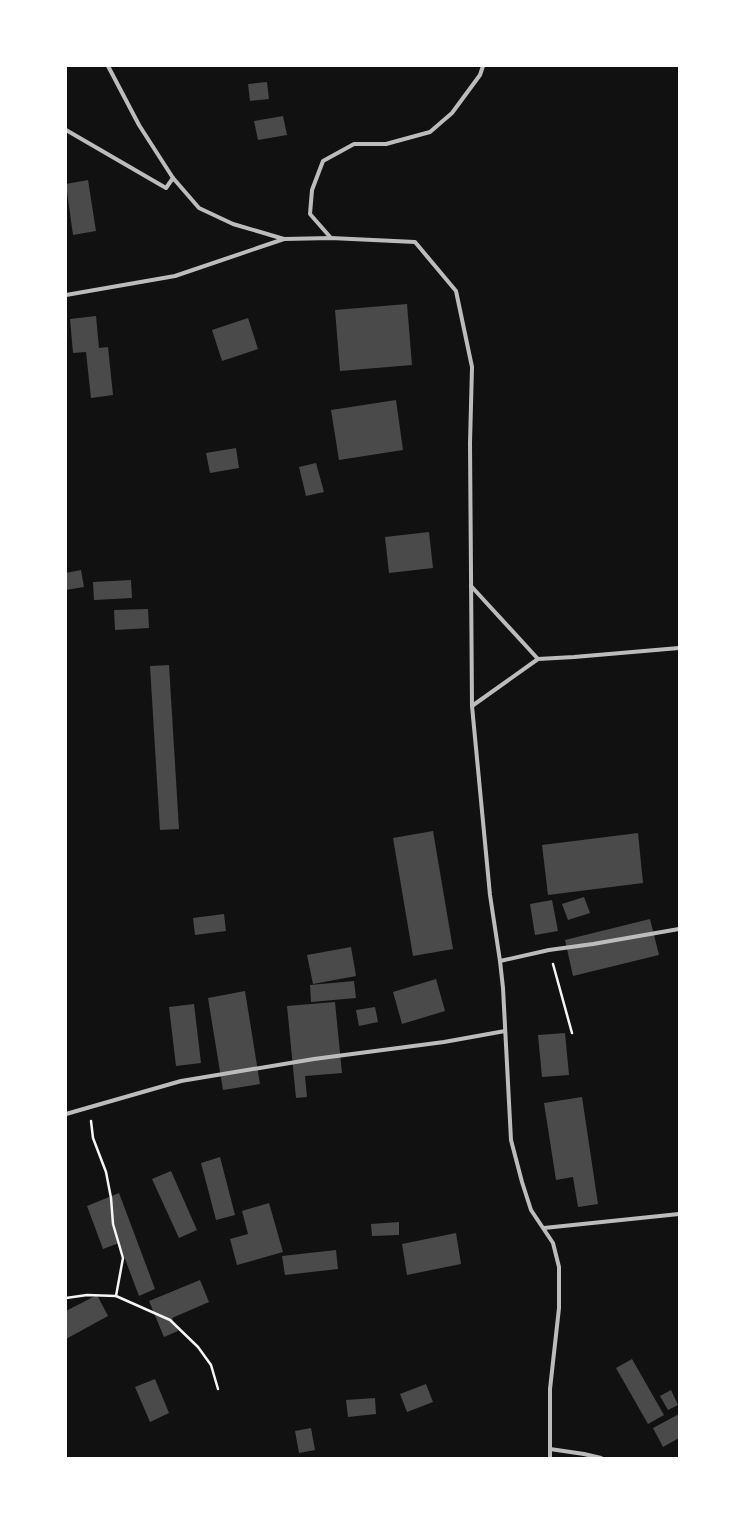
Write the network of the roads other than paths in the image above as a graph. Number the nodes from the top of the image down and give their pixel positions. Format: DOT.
graph roads {
  1 [pos="108,66"];
  2 [pos="483,66"];
  3 [pos="66,130"];
  4 [pos="173,178"];
  5 [pos="331,238"];
  6 [pos="284,239"];
  7 [pos="66,295"];
  8 [pos="471,586"];
  9 [pos="679,648"];
  10 [pos="538,659"];
  11 [pos="472,706"];
  12 [pos="679,929"];
  13 [pos="500,961"];
  14 [pos="505,1031"];
  15 [pos="66,1114"];
  16 [pos="679,1214"];
  17 [pos="544,1228"];
  18 [pos="550,1449"];
  19 [pos="550,1458"];
  20 [pos="601,1458"];
  1 -- 4 [label="street"];
  2 -- 5 [label="street"];
  3 -- 4 [label="street"];
  4 -- 6 [label="street"];
  5 -- 6 [label="street"];
  5 -- 8 [label="street"];
  6 -- 7 [label="street"];
  8 -- 10 [label="street"];
  8 -- 11 [label="street"];
  9 -- 10 [label="street"];
  10 -- 11 [label="street"];
  11 -- 13 [label="street"];
  12 -- 13 [label="street"];
  13 -- 14 [label="street"];
  14 -- 15 [label="street"];
  14 -- 17 [label="street"];
  16 -- 17 [label="street"];
  17 -- 18 [label="street"];
  18 -- 19 [label="street"];
  18 -- 20 [label="street"];
}
